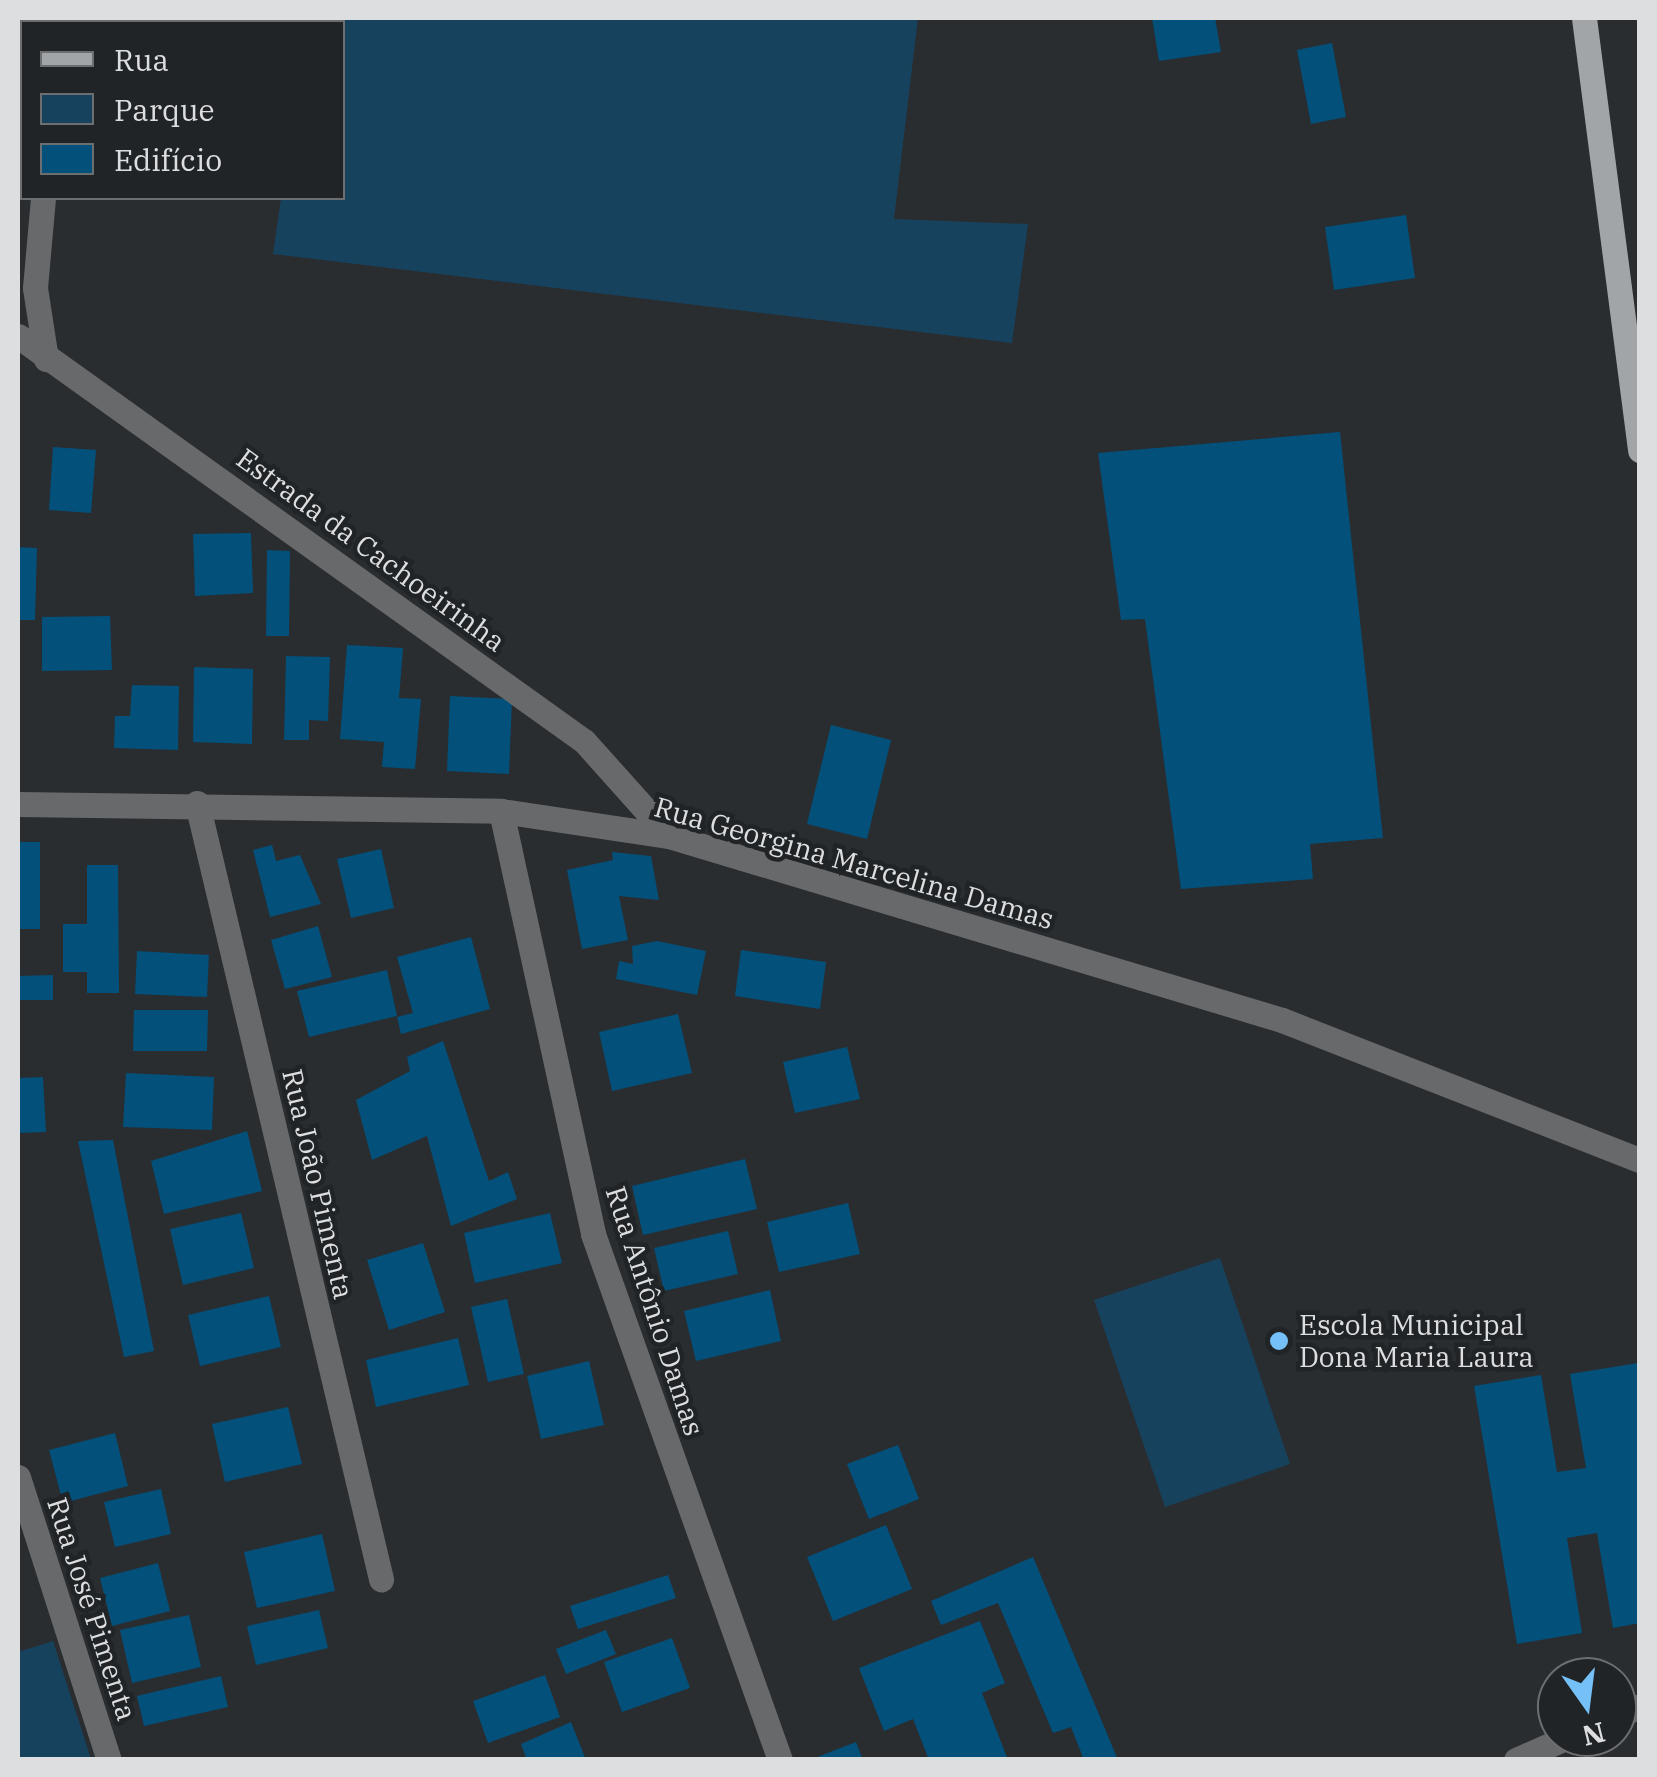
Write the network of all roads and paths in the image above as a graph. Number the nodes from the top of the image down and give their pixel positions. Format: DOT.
graph roads {
  1 [pos="1584,18"];
  2 [pos="43,200"];
  3 [pos="18,336"];
  4 [pos="46,359"];
  5 [pos="1640,450"];
  6 [pos="197,803"];
  7 [pos="18,804"];
  8 [pos="501,812"];
  9 [pos="669,836"];
  10 [pos="1640,1160"];
  11 [pos="18,1477"];
  12 [pos="381,1579"];
  13 [pos="109,1760"];
  14 [pos="780,1760"];
  1 -- 5 [label="main road"];
  2 -- 4 [label="street"];
  3 -- 4 [label="street, Estrada da Cachoeirinha"];
  4 -- 9 [label="street, Estrada da Cachoeirinha"];
  6 -- 7 [label="street, Rua Georgina Marcelina Damas"];
  6 -- 8 [label="street, Rua Georgina Marcelina Damas"];
  6 -- 12 [label="street, Rua João Pimenta"];
  8 -- 9 [label="street, Rua Georgina Marcelina Damas"];
  8 -- 14 [label="street, Rua Antônio Damas"];
  9 -- 10 [label="street, Rua Georgina Marcelina Damas"];
  11 -- 13 [label="street, Rua José Pimenta"];
}
